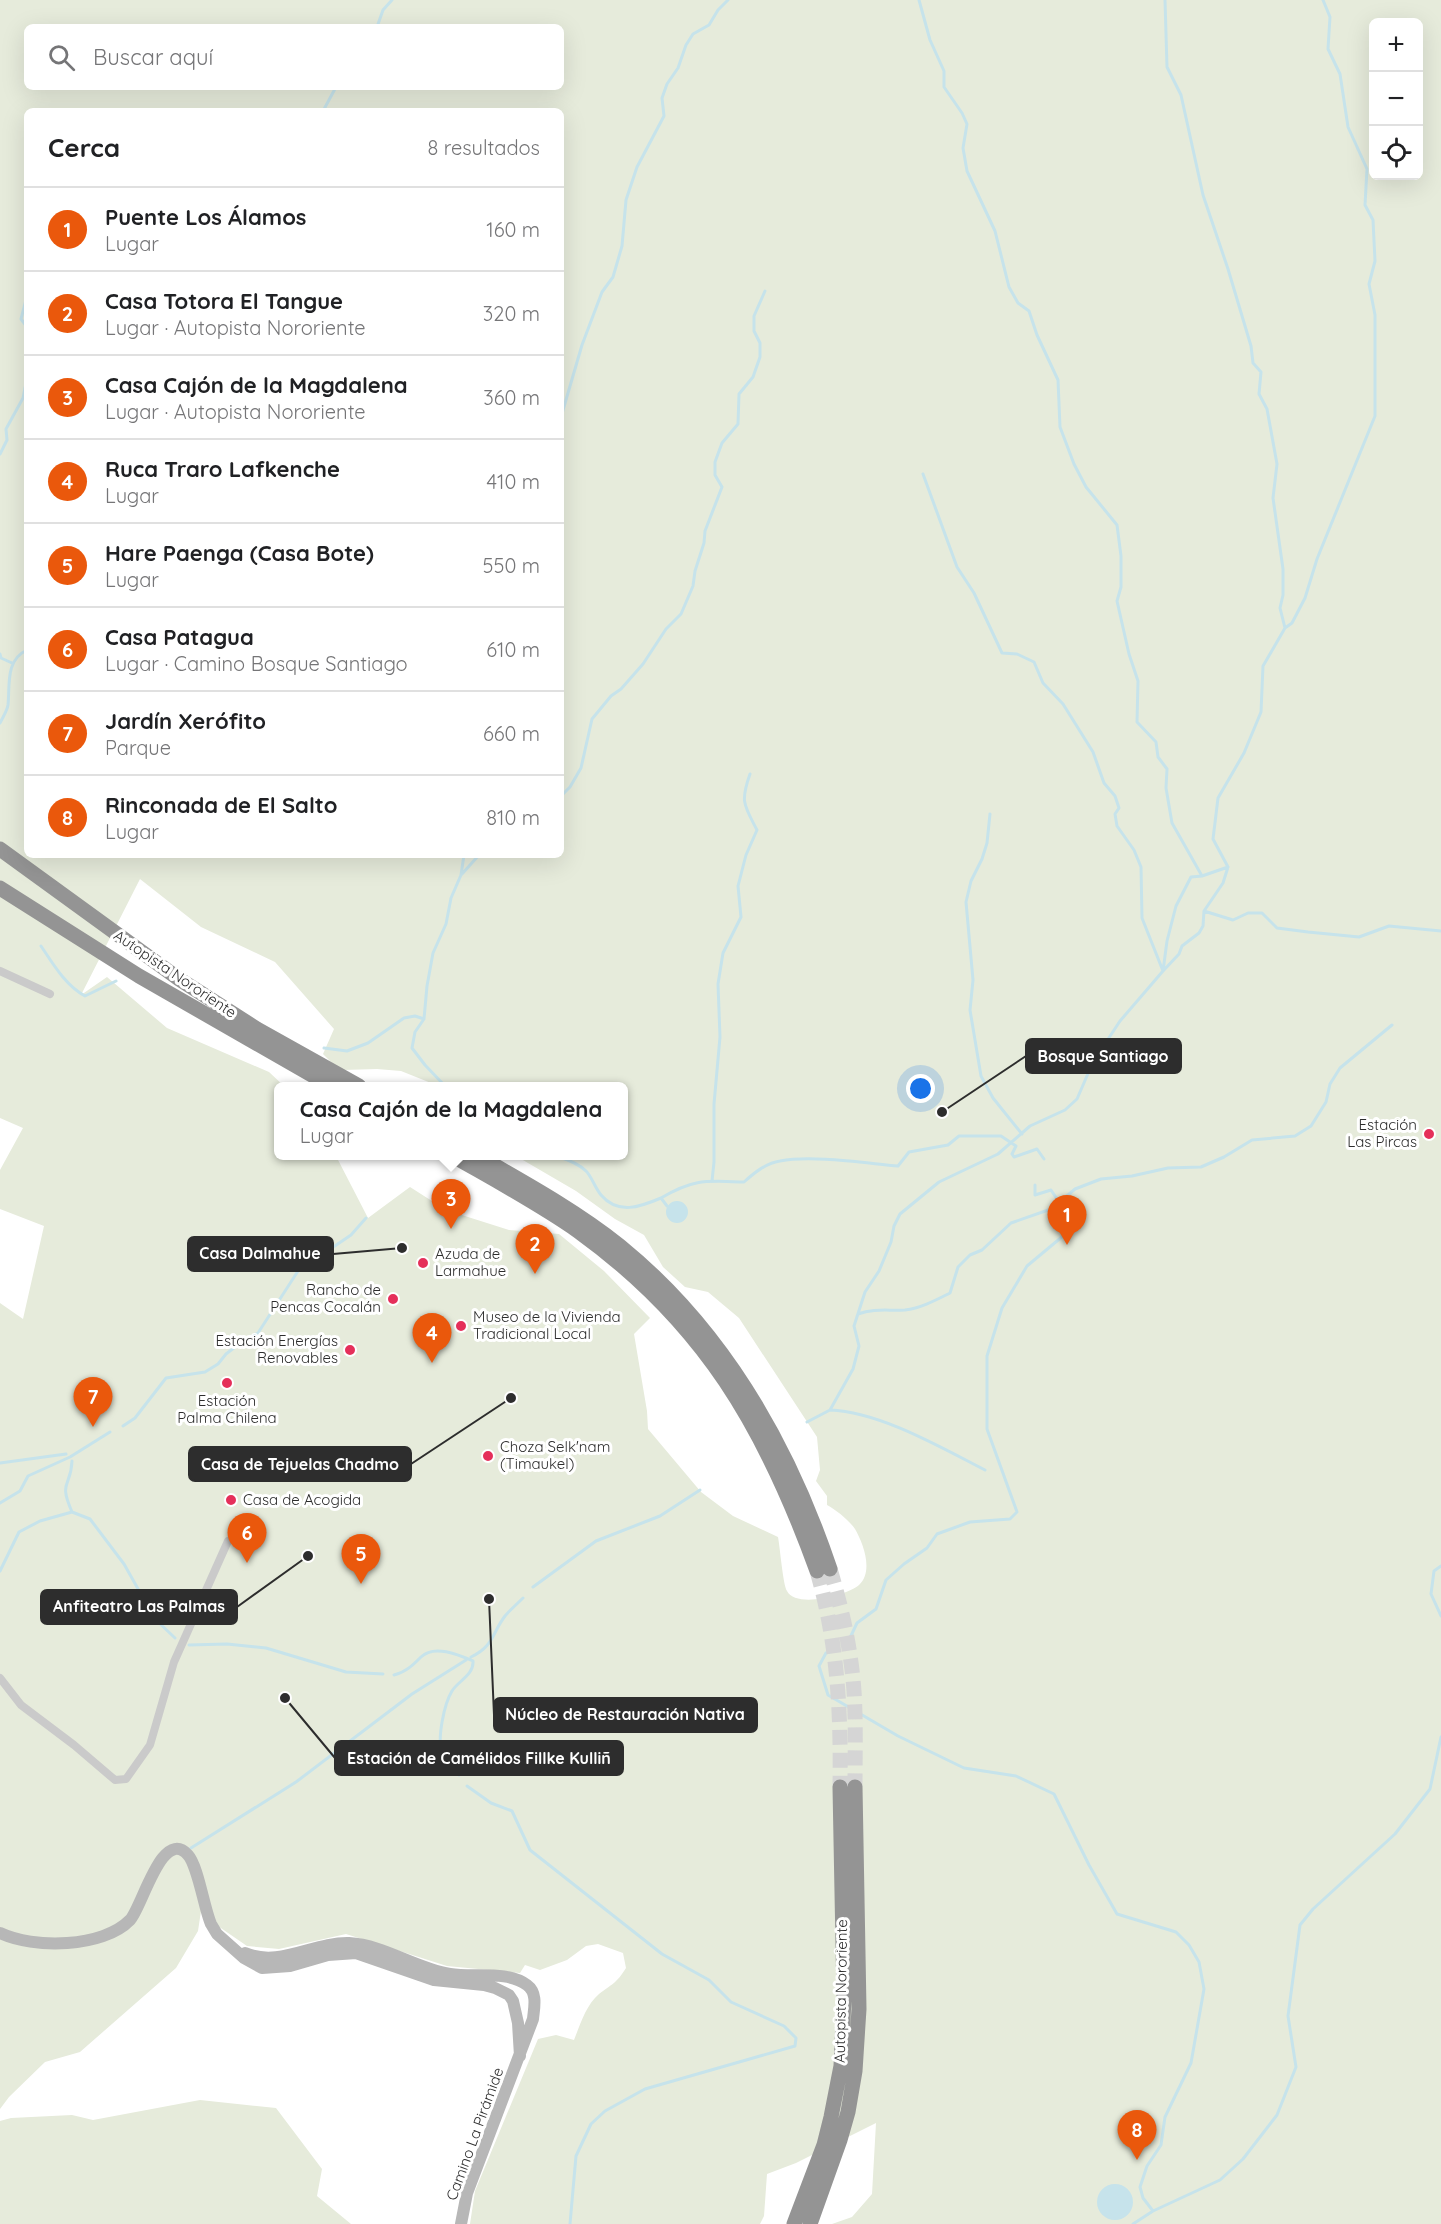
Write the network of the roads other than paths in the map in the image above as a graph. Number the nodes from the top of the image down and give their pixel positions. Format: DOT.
graph roads {
  1 [pos="0,849"];
  2 [pos="0,888"];
  3 [pos="0,971"];
  4 [pos="50,994"];
  5 [pos="324,1082"];
  6 [pos="352,1082"];
  7 [pos="461,1160"];
  8 [pos="486,1160"];
  9 [pos="228,1541"];
  10 [pos="0,1678"];
  11 [pos="848,1787"];
  12 [pos="0,1933"];
  13 [pos="231,1947"];
  14 [pos="530,1987"];
  15 [pos="513,2001"];
  16 [pos="520,2055"];
  17 [pos="811,2203"];
  18 [pos="461,2224"];
  19 [pos="794,2224"];
  20 [pos="810,2224"];
  1 -- 6 [label="highway, Autopista Nororiente"];
  2 -- 5 [label="highway, Autopista Nororiente"];
  3 -- 4 [label="street"];
  7 -- 8 [label="highway"];
  9 -- 10 [label="street"];
  11 -- 17 [label="highway, Autopista Nororiente"];
  12 -- 13 [label="street"];
  13 -- 14 [label="street"];
  13 -- 15 [label="street"];
  14 -- 15 [label="street"];
  14 -- 16 [label="street, Camino La Pirámide"];
  15 -- 16 [label="street, Camino La Pirámide"];
  16 -- 18 [label="street, Camino La Pirámide"];
  17 -- 19 [label="highway, Autopista Nororiente"];
  17 -- 20 [label="highway, Autopista Nororiente"];
}
